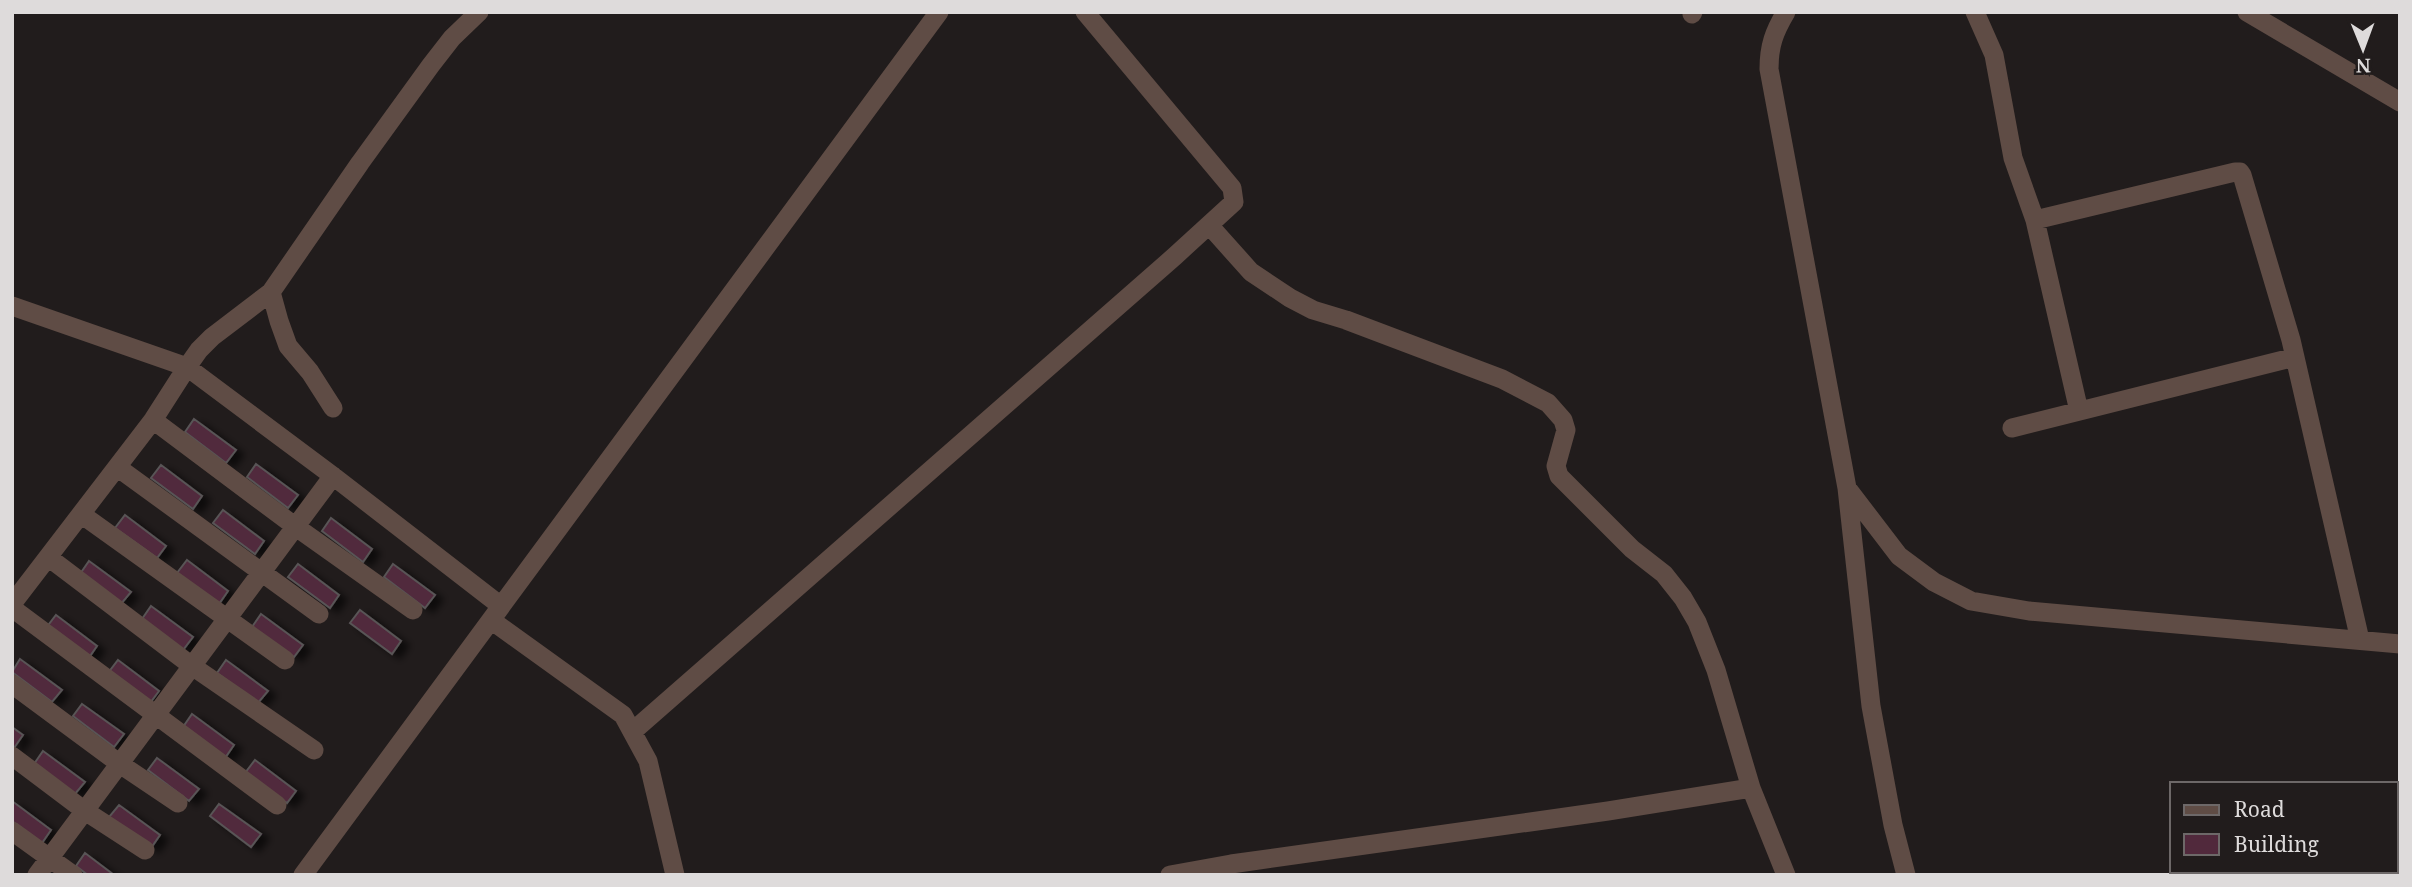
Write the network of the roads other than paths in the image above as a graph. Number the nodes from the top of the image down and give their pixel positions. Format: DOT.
graph roads {
  1 [pos="480,12"];
  2 [pos="939,12"];
  3 [pos="1084,12"];
  4 [pos="1786,12"];
  5 [pos="1975,12"];
  6 [pos="2247,12"];
  7 [pos="2400,102"];
  8 [pos="2035,220"];
  9 [pos="1209,225"];
  10 [pos="271,292"];
  11 [pos="12,306"];
  12 [pos="2295,357"];
  13 [pos="187,367"];
  14 [pos="333,408"];
  15 [pos="2079,411"];
  16 [pos="153,420"];
  17 [pos="2012,428"];
  18 [pos="117,467"];
  19 [pos="333,476"];
  20 [pos="1847,488"];
  21 [pos="80,514"];
  22 [pos="296,527"];
  23 [pos="48,557"];
  24 [pos="262,572"];
  25 [pos="12,606"];
  26 [pos="413,610"];
  27 [pos="496,613"];
  28 [pos="319,614"];
  29 [pos="226,620"];
  30 [pos="2360,640"];
  31 [pos="2400,644"];
  32 [pos="285,660"];
  33 [pos="192,666"];
  34 [pos="12,684"];
  35 [pos="155,716"];
  36 [pos="632,732"];
  37 [pos="314,750"];
  38 [pos="12,756"];
  39 [pos="120,764"];
  40 [pos="1751,788"];
  41 [pos="178,803"];
  42 [pos="276,805"];
  43 [pos="85,811"];
  44 [pos="12,831"];
  45 [pos="145,850"];
  46 [pos="49,858"];
  47 [pos="37,875"];
  48 [pos="73,875"];
  49 [pos="303,875"];
  50 [pos="675,875"];
  51 [pos="1170,875"];
  52 [pos="1786,875"];
  53 [pos="1906,875"];
  1 -- 10 [label="street"];
  2 -- 27 [label="street"];
  3 -- 9 [label="street"];
  4 -- 20 [label="street"];
  5 -- 8 [label="street"];
  6 -- 7 [label="street"];
  8 -- 12 [label="street"];
  8 -- 15 [label="street"];
  9 -- 36 [label="street"];
  9 -- 40 [label="street"];
  10 -- 13 [label="street"];
  10 -- 14 [label="street"];
  11 -- 13 [label="street"];
  12 -- 15 [label="street"];
  12 -- 30 [label="street"];
  13 -- 16 [label="street"];
  13 -- 19 [label="street"];
  15 -- 17 [label="street"];
  16 -- 18 [label="street"];
  16 -- 22 [label="street"];
  18 -- 21 [label="street"];
  18 -- 24 [label="street"];
  19 -- 22 [label="street"];
  19 -- 27 [label="street"];
  20 -- 30 [label="street"];
  20 -- 53 [label="street"];
  21 -- 23 [label="street"];
  21 -- 29 [label="street"];
  22 -- 24 [label="street"];
  22 -- 26 [label="street"];
  23 -- 25 [label="street"];
  23 -- 33 [label="street"];
  24 -- 28 [label="street"];
  24 -- 29 [label="street"];
  25 -- 35 [label="street"];
  27 -- 36 [label="street"];
  27 -- 49 [label="street"];
  29 -- 32 [label="street"];
  29 -- 33 [label="street"];
  30 -- 31 [label="street"];
  33 -- 35 [label="street"];
  33 -- 37 [label="street"];
  34 -- 39 [label="street"];
  35 -- 39 [label="street"];
  35 -- 42 [label="street"];
  36 -- 50 [label="street"];
  38 -- 43 [label="street"];
  39 -- 41 [label="street"];
  39 -- 43 [label="street"];
  40 -- 51 [label="street"];
  40 -- 52 [label="street"];
  43 -- 45 [label="street"];
  43 -- 46 [label="street"];
  44 -- 46 [label="street"];
  46 -- 47 [label="street"];
  46 -- 48 [label="street"];
}
